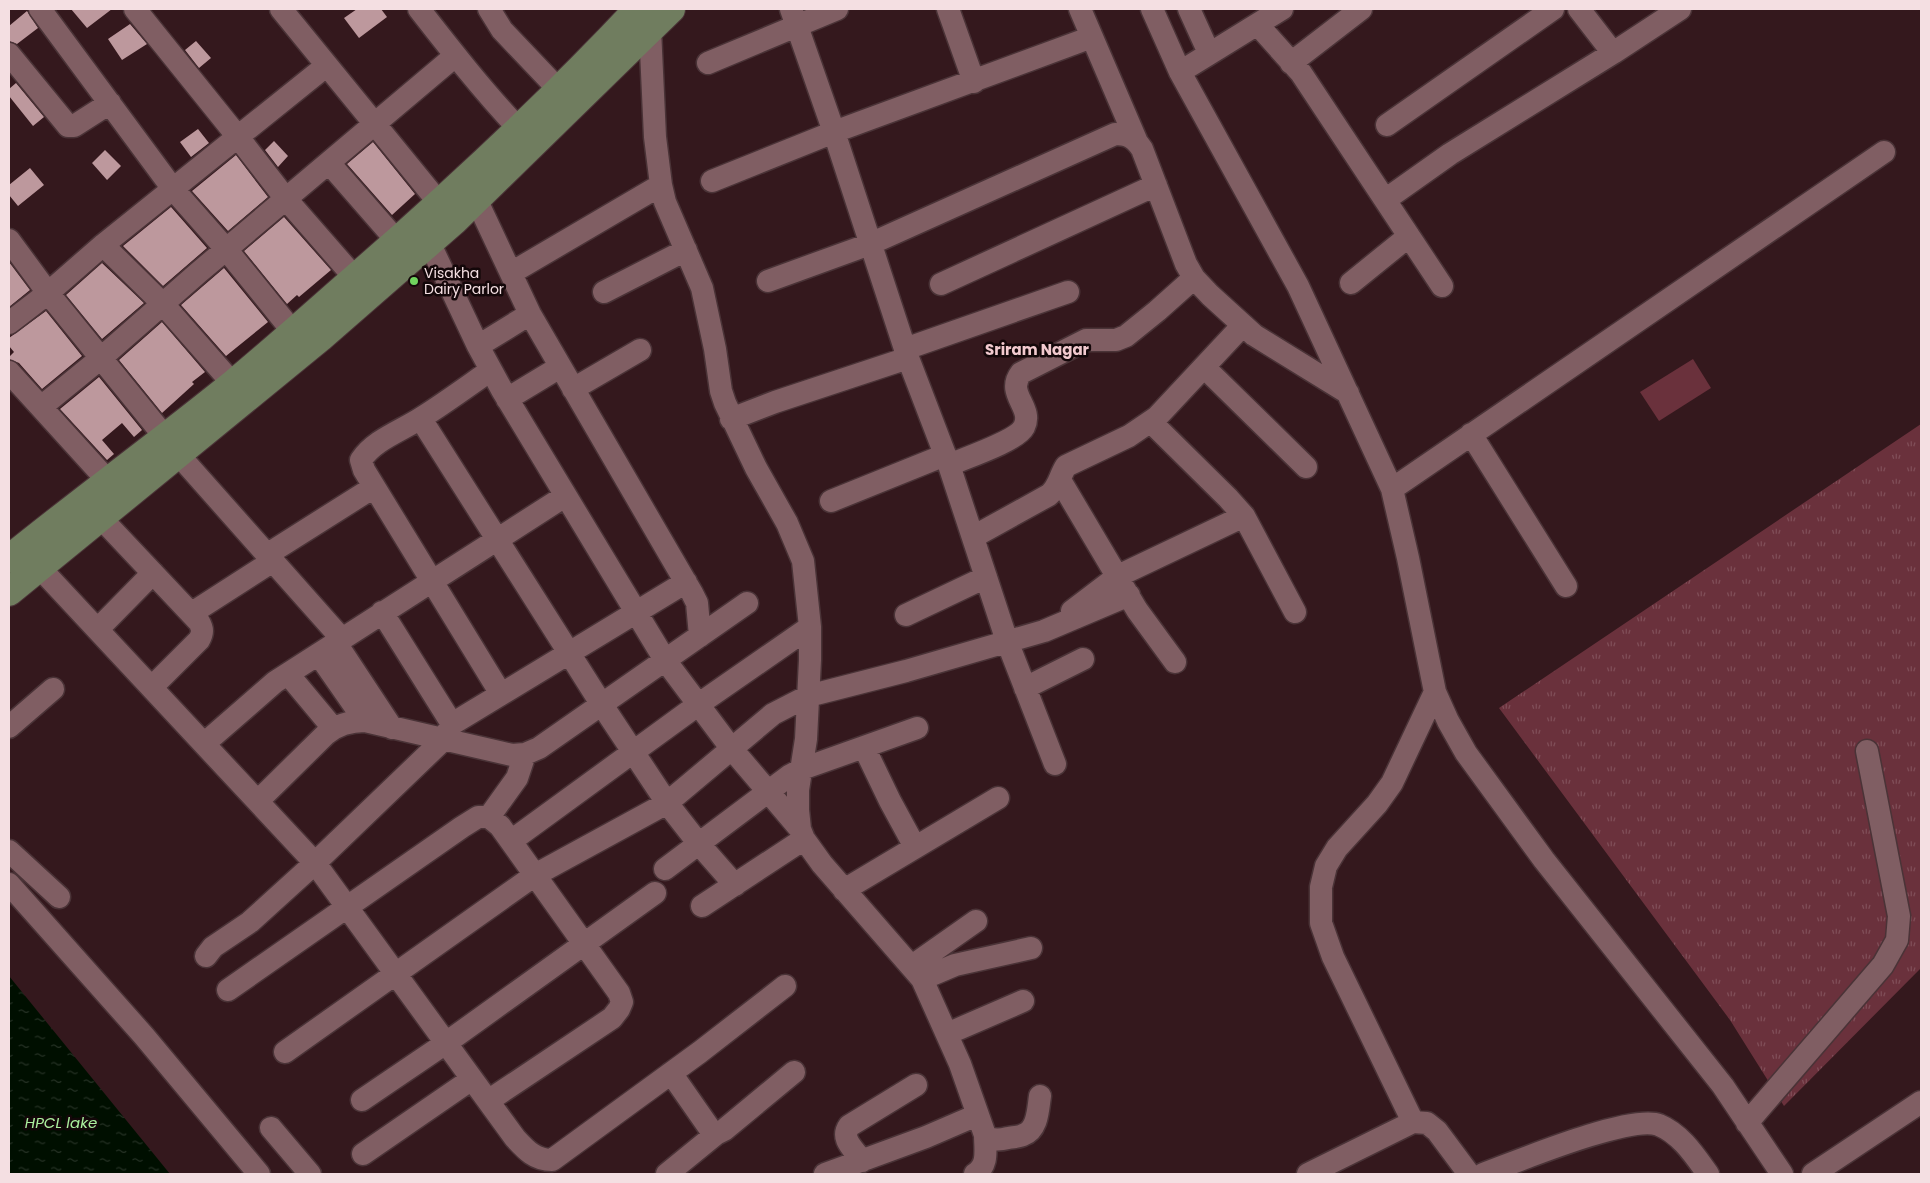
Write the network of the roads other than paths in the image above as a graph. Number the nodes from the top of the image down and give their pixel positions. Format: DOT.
graph roads {
  1 [pos="40,9"];
  2 [pos="135,9"];
  3 [pos="281,9"];
  4 [pos="419,9"];
  5 [pos="489,9"];
  6 [pos="671,9"];
  7 [pos="837,9"];
  8 [pos="948,9"];
  9 [pos="1080,9"];
  10 [pos="1152,9"];
  11 [pos="1189,9"];
  12 [pos="1282,9"];
  13 [pos="1361,9"];
  14 [pos="1553,9"];
  15 [pos="1579,9"];
  16 [pos="1680,9"];
  17 [pos="794,17"];
  18 [pos="1258,24"];
  19 [pos="636,27"];
  20 [pos="1092,37"];
  21 [pos="1208,53"];
  22 [pos="9,54"];
  23 [pos="1613,54"];
  24 [pos="455,56"];
  25 [pos="708,63"];
  26 [pos="1291,63"];
  27 [pos="326,66"];
  28 [pos="1180,72"];
  29 [pos="974,82"];
  30 [pos="559,90"];
  31 [pos="110,103"];
  32 [pos="375,125"];
  33 [pos="1387,125"];
  34 [pos="519,129"];
  35 [pos="834,132"];
  36 [pos="238,137"];
  37 [pos="1137,142"];
  38 [pos="1884,152"];
  39 [pos="329,163"];
  40 [pos="712,181"];
  41 [pos="661,185"];
  42 [pos="1156,185"];
  43 [pos="173,189"];
  44 [pos="286,199"];
  45 [pos="476,200"];
  46 [pos="1385,200"];
  47 [pos="446,212"];
  48 [pos="1409,236"];
  49 [pos="9,240"];
  50 [pos="397,241"];
  51 [pos="429,242"];
  52 [pos="870,244"];
  53 [pos="103,245"];
  54 [pos="226,249"];
  55 [pos="686,250"];
  56 [pos="511,274"];
  57 [pos="355,278"];
  58 [pos="1194,278"];
  59 [pos="768,281"];
  60 [pos="1351,283"];
  61 [pos="941,284"];
  62 [pos="1442,286"];
  63 [pos="604,292"];
  64 [pos="1068,292"];
  65 [pos="48,294"];
  66 [pos="163,304"];
  67 [pos="530,314"];
  68 [pos="9,322"];
  69 [pos="1243,325"];
  70 [pos="294,332"];
  71 [pos="478,346"];
  72 [pos="640,350"];
  73 [pos="907,354"];
  74 [pos="101,358"];
  75 [pos="560,367"];
  76 [pos="1204,367"];
  77 [pos="492,370"];
  78 [pos="9,372"];
  79 [pos="233,384"];
  80 [pos="573,389"];
  81 [pos="1348,393"];
  82 [pos="507,399"];
  83 [pos="41,407"];
  84 [pos="742,415"];
  85 [pos="421,418"];
  86 [pos="1151,422"];
  87 [pos="1471,434"];
  88 [pos="171,445"];
  89 [pos="947,460"];
  90 [pos="1306,467"];
  91 [pos="1060,480"];
  92 [pos="108,481"];
  93 [pos="374,487"];
  94 [pos="1392,489"];
  95 [pos="565,496"];
  96 [pos="831,501"];
  97 [pos="1244,516"];
  98 [pos="100,517"];
  99 [pos="973,537"];
  100 [pos="496,539"];
  101 [pos="271,557"];
  102 [pos="9,559"];
  103 [pos="40,567"];
  104 [pos="153,573"];
  105 [pos="986,577"];
  106 [pos="432,580"];
  107 [pos="686,582"];
  108 [pos="1124,586"];
  109 [pos="1566,586"];
  110 [pos="9,592"];
  111 [pos="747,603"];
  112 [pos="382,612"];
  113 [pos="1295,612"];
  114 [pos="635,613"];
  115 [pos="192,614"];
  116 [pos="906,615"];
  117 [pos="810,627"];
  118 [pos="98,629"];
  119 [pos="700,636"];
  120 [pos="1007,641"];
  121 [pos="332,646"];
  122 [pos="568,653"];
  123 [pos="1083,659"];
  124 [pos="665,660"];
  125 [pos="1175,662"];
  126 [pos="288,674"];
  127 [pos="152,687"];
  128 [pos="1025,688"];
  129 [pos="53,689"];
  130 [pos="1435,692"];
  131 [pos="501,694"];
  132 [pos="808,696"];
  133 [pos="699,704"];
  134 [pos="602,705"];
  135 [pos="365,721"];
  136 [pos="9,727"];
  137 [pos="333,728"];
  138 [pos="392,728"];
  139 [pos="917,728"];
  140 [pos="447,732"];
  141 [pos="205,743"];
  142 [pos="864,747"];
  143 [pos="731,748"];
  144 [pos="1867,750"];
  145 [pos="633,752"];
  146 [pos="525,754"];
  147 [pos="1055,764"];
  148 [pos="802,769"];
  149 [pos="767,792"];
  150 [pos="998,798"];
  151 [pos="259,800"];
  152 [pos="667,803"];
  153 [pos="489,817"];
  154 [pos="802,834"];
  155 [pos="511,840"];
  156 [pos="699,844"];
  157 [pos="915,847"];
  158 [pos="9,851"];
  159 [pos="315,863"];
  160 [pos="665,869"];
  161 [pos="535,875"];
  162 [pos="9,884"];
  163 [pos="735,885"];
  164 [pos="844,890"];
  165 [pos="655,893"];
  166 [pos="59,897"];
  167 [pos="702,906"];
  168 [pos="348,907"];
  169 [pos="976,921"];
  170 [pos="584,944"];
  171 [pos="1031,948"];
  172 [pos="206,956"];
  173 [pos="917,973"];
  174 [pos="396,974"];
  175 [pos="785,986"];
  176 [pos="228,990"];
  177 [pos="1023,1001"];
  178 [pos="947,1034"];
  179 [pos="446,1043"];
  180 [pos="285,1052"];
  181 [pos="794,1072"];
  182 [pos="671,1073"];
  183 [pos="472,1079"];
  184 [pos="916,1085"];
  185 [pos="1040,1096"];
  186 [pos="362,1100"];
  187 [pos="488,1101"];
  188 [pos="1921,1102"];
  189 [pos="1413,1122"];
  190 [pos="1747,1123"];
  191 [pos="271,1128"];
  192 [pos="988,1130"];
  193 [pos="716,1134"];
  194 [pos="363,1154"];
  195 [pos="862,1161"];
  196 [pos="259,1174"];
  197 [pos="310,1174"];
  198 [pos="667,1174"];
  199 [pos="825,1174"];
  200 [pos="974,1174"];
  201 [pos="1308,1174"];
  202 [pos="1469,1174"];
  203 [pos="1483,1174"];
  204 [pos="1708,1174"];
  205 [pos="1782,1174"];
  206 [pos="1813,1174"];
  1 -- 31 [label="street"];
  2 -- 36 [label="street"];
  3 -- 27 [label="street"];
  4 -- 24 [label="street"];
  5 -- 30 [label="street"];
  6 -- 19 [label="main road"];
  7 -- 17 [label="street"];
  8 -- 29 [label="street"];
  9 -- 20 [label="street"];
  10 -- 28 [label="street"];
  11 -- 21 [label="street"];
  12 -- 18 [label="street"];
  13 -- 26 [label="street"];
  14 -- 33 [label="street"];
  15 -- 23 [label="street"];
  16 -- 23 [label="street"];
  17 -- 25 [label="street"];
  17 -- 35 [label="street"];
  18 -- 21 [label="street"];
  18 -- 26 [label="street"];
  19 -- 30 [label="main road"];
  19 -- 41 [label="street"];
  19 -- 45 [label="main road"];
  20 -- 29 [label="street"];
  20 -- 37 [label="street"];
  21 -- 28 [label="street"];
  22 -- 31 [label="street"];
  23 -- 46 [label="street"];
  24 -- 32 [label="street"];
  24 -- 34 [label="street"];
  26 -- 46 [label="street"];
  27 -- 32 [label="street"];
  27 -- 36 [label="street"];
  28 -- 81 [label="street"];
  29 -- 35 [label="street"];
  30 -- 34 [label="main road"];
  31 -- 43 [label="street"];
  32 -- 39 [label="street"];
  32 -- 47 [label="street"];
  34 -- 47 [label="main road"];
  35 -- 40 [label="street"];
  35 -- 52 [label="street"];
  36 -- 43 [label="street"];
  36 -- 44 [label="street"];
  37 -- 42 [label="street"];
  37 -- 52 [label="street"];
  38 -- 87 [label="street"];
  39 -- 44 [label="street"];
  39 -- 50 [label="street"];
  41 -- 55 [label="street"];
  41 -- 56 [label="street"];
  42 -- 58 [label="street"];
  42 -- 61 [label="street"];
  43 -- 53 [label="street"];
  43 -- 54 [label="street"];
  44 -- 54 [label="street"];
  44 -- 57 [label="street"];
  45 -- 47 [label="main road"];
  45 -- 56 [label="street"];
  46 -- 48 [label="street"];
  47 -- 50 [label="main road"];
  47 -- 51 [label="main road"];
  48 -- 60 [label="street"];
  48 -- 62 [label="street"];
  49 -- 65 [label="street"];
  50 -- 57 [label="main road"];
  51 -- 71 [label="street"];
  51 -- 88 [label="main road"];
  52 -- 59 [label="street"];
  52 -- 73 [label="street"];
  53 -- 65 [label="street"];
  53 -- 66 [label="street"];
  54 -- 66 [label="street"];
  54 -- 70 [label="street"];
  55 -- 63 [label="street"];
  55 -- 84 [label="street"];
  56 -- 67 [label="street"];
  57 -- 70 [label="main road"];
  58 -- 69 [label="street"];
  58 -- 89 [label="street"];
  64 -- 73 [label="street"];
  65 -- 68 [label="street"];
  65 -- 74 [label="street"];
  66 -- 74 [label="street"];
  66 -- 79 [label="street"];
  67 -- 71 [label="street"];
  67 -- 75 [label="street"];
  69 -- 76 [label="street"];
  69 -- 81 [label="street"];
  70 -- 79 [label="main road"];
  71 -- 77 [label="street"];
  72 -- 80 [label="street"];
  73 -- 84 [label="street"];
  73 -- 89 [label="street"];
  74 -- 83 [label="street"];
  74 -- 88 [label="street"];
  75 -- 80 [label="street"];
  75 -- 82 [label="street"];
  76 -- 86 [label="street"];
  76 -- 90 [label="street"];
  77 -- 82 [label="street"];
  77 -- 85 [label="street"];
  78 -- 83 [label="street"];
  79 -- 88 [label="main road"];
  80 -- 107 [label="street"];
  81 -- 94 [label="street"];
  82 -- 95 [label="street"];
  83 -- 92 [label="street"];
  84 -- 117 [label="street"];
  85 -- 93 [label="street"];
  85 -- 100 [label="street"];
  86 -- 91 [label="street"];
  86 -- 97 [label="street"];
  87 -- 94 [label="street"];
  87 -- 109 [label="street"];
  88 -- 92 [label="main road"];
  88 -- 98 [label="main road"];
  88 -- 101 [label="street"];
  89 -- 96 [label="street"];
  89 -- 99 [label="street"];
  91 -- 99 [label="street"];
  91 -- 108 [label="street"];
  92 -- 102 [label="main road"];
  93 -- 101 [label="street"];
  93 -- 106 [label="street"];
  94 -- 130 [label="street"];
  95 -- 100 [label="street"];
  95 -- 114 [label="street"];
  97 -- 108 [label="street"];
  97 -- 113 [label="street"];
  98 -- 103 [label="main road"];
  98 -- 104 [label="street"];
  99 -- 105 [label="street"];
  100 -- 106 [label="street"];
  100 -- 122 [label="street"];
  101 -- 115 [label="street"];
  101 -- 121 [label="street"];
  103 -- 110 [label="main road"];
  103 -- 118 [label="street"];
  104 -- 115 [label="street"];
  104 -- 118 [label="street"];
  105 -- 116 [label="street"];
  105 -- 120 [label="street"];
  106 -- 112 [label="street"];
  106 -- 131 [label="street"];
  107 -- 114 [label="street"];
  107 -- 119 [label="street"];
  108 -- 120 [label="street"];
  108 -- 125 [label="street"];
  111 -- 119 [label="street"];
  112 -- 121 [label="street"];
  112 -- 140 [label="street"];
  114 -- 122 [label="street"];
  114 -- 124 [label="street"];
  115 -- 127 [label="street"];
  117 -- 132 [label="street"];
  117 -- 133 [label="street"];
  118 -- 127 [label="street"];
  119 -- 124 [label="street"];
  120 -- 128 [label="street"];
  120 -- 132 [label="street"];
  121 -- 126 [label="street"];
  121 -- 135 [label="street"];
  121 -- 138 [label="street"];
  122 -- 131 [label="street"];
  122 -- 134 [label="street"];
  123 -- 128 [label="street"];
  124 -- 133 [label="street"];
  124 -- 134 [label="street"];
  126 -- 137 [label="street"];
  126 -- 141 [label="street"];
  127 -- 141 [label="street"];
  128 -- 147 [label="street"];
  129 -- 136 [label="street"];
  130 -- 189 [label="street"];
  130 -- 190 [label="street"];
  131 -- 140 [label="street"];
  132 -- 143 [label="street"];
  132 -- 148 [label="street"];
  133 -- 143 [label="street"];
  133 -- 145 [label="street"];
  134 -- 145 [label="street"];
  134 -- 146 [label="street"];
  135 -- 137 [label="street"];
  135 -- 138 [label="street"];
  137 -- 151 [label="street"];
  138 -- 140 [label="street"];
  139 -- 142 [label="street"];
  140 -- 146 [label="street"];
  140 -- 159 [label="street"];
  141 -- 151 [label="street"];
  142 -- 148 [label="street"];
  142 -- 157 [label="street"];
  143 -- 149 [label="street"];
  143 -- 152 [label="street"];
  144 -- 190 [label="street"];
  145 -- 152 [label="street"];
  145 -- 155 [label="street"];
  146 -- 153 [label="street"];
  148 -- 149 [label="street"];
  148 -- 154 [label="street"];
  149 -- 154 [label="street"];
  149 -- 156 [label="street"];
  150 -- 157 [label="street"];
  151 -- 159 [label="street"];
  152 -- 156 [label="street"];
  152 -- 161 [label="street"];
  153 -- 155 [label="street"];
  153 -- 168 [label="street"];
  154 -- 163 [label="street"];
  154 -- 164 [label="street"];
  155 -- 161 [label="street"];
  156 -- 160 [label="street"];
  156 -- 163 [label="street"];
  157 -- 164 [label="street"];
  158 -- 166 [label="street"];
  159 -- 168 [label="street"];
  159 -- 172 [label="street"];
  161 -- 170 [label="street"];
  161 -- 174 [label="street"];
  162 -- 196 [label="street"];
  163 -- 167 [label="street"];
  164 -- 173 [label="street"];
  165 -- 170 [label="street"];
  168 -- 174 [label="street"];
  168 -- 176 [label="street"];
  169 -- 173 [label="street"];
  170 -- 179 [label="street"];
  170 -- 187 [label="street"];
  171 -- 173 [label="street"];
  173 -- 178 [label="street"];
  174 -- 179 [label="street"];
  174 -- 180 [label="street"];
  175 -- 182 [label="street"];
  177 -- 178 [label="street"];
  178 -- 192 [label="street"];
  179 -- 183 [label="street"];
  179 -- 186 [label="street"];
  181 -- 193 [label="street"];
  182 -- 187 [label="street"];
  182 -- 193 [label="street"];
  183 -- 187 [label="street"];
  183 -- 194 [label="street"];
  184 -- 195 [label="street"];
  185 -- 192 [label="street"];
  188 -- 206 [label="street"];
  189 -- 201 [label="street"];
  189 -- 202 [label="street"];
  190 -- 205 [label="street"];
  191 -- 197 [label="street"];
  192 -- 195 [label="street"];
  192 -- 200 [label="street"];
  193 -- 198 [label="street"];
  195 -- 199 [label="street"];
  203 -- 204 [label="street"];
}
